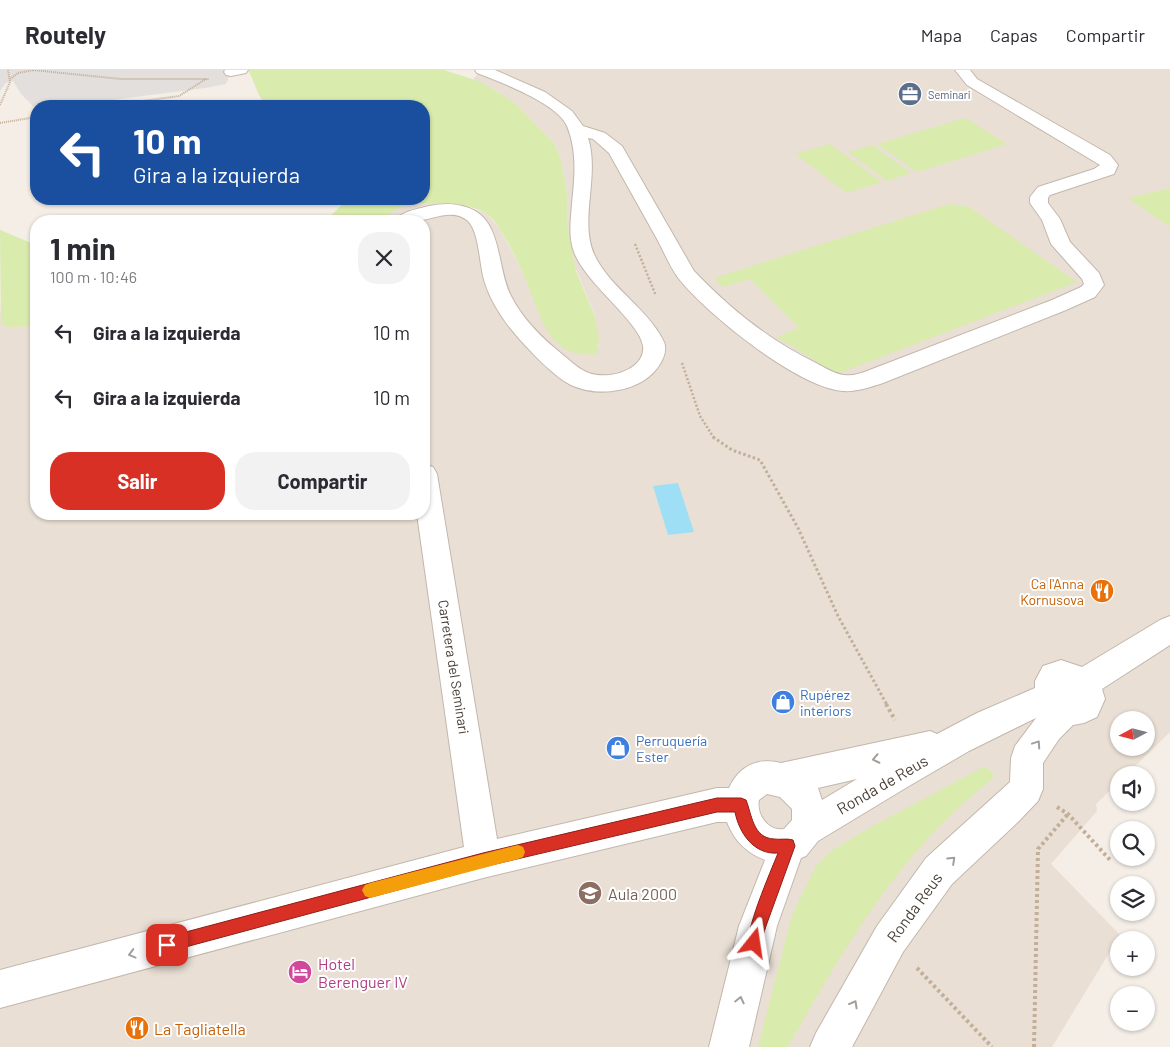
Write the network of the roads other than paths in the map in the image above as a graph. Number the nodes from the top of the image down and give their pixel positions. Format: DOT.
graph roads {
  1 [pos="482,70"];
  2 [pos="962,70"];
  3 [pos="575,129"];
  4 [pos="417,215"];
  5 [pos="430,513"];
  6 [pos="1170,629"];
  7 [pos="1068,696"];
  8 [pos="958,740"];
  9 [pos="783,779"];
  10 [pos="741,805"];
  11 [pos="797,837"];
  12 [pos="483,860"];
  13 [pos="0,989"];
  14 [pos="729,1047"];
  15 [pos="830,1047"];
  1 -- 3 [label="street"];
  2 -- 3 [label="street"];
  3 -- 4 [label="street"];
  5 -- 12 [label="street, Carretera del Seminari"];
  6 -- 7 [label="street"];
  7 -- 8 [label="street"];
  15 -- 7 [label="street, Ronda Reus, one-way"];
  8 -- 9 [label="street, one-way"];
  8 -- 11 [label="street, Ronda de Reus"];
  9 -- 10 [label="street"];
  9 -- 11 [label="street"];
  10 -- 11 [label="street"];
  10 -- 12 [label="street"];
  14 -- 11 [label="street, one-way"];
  12 -- 13 [label="street, one-way"];
}
